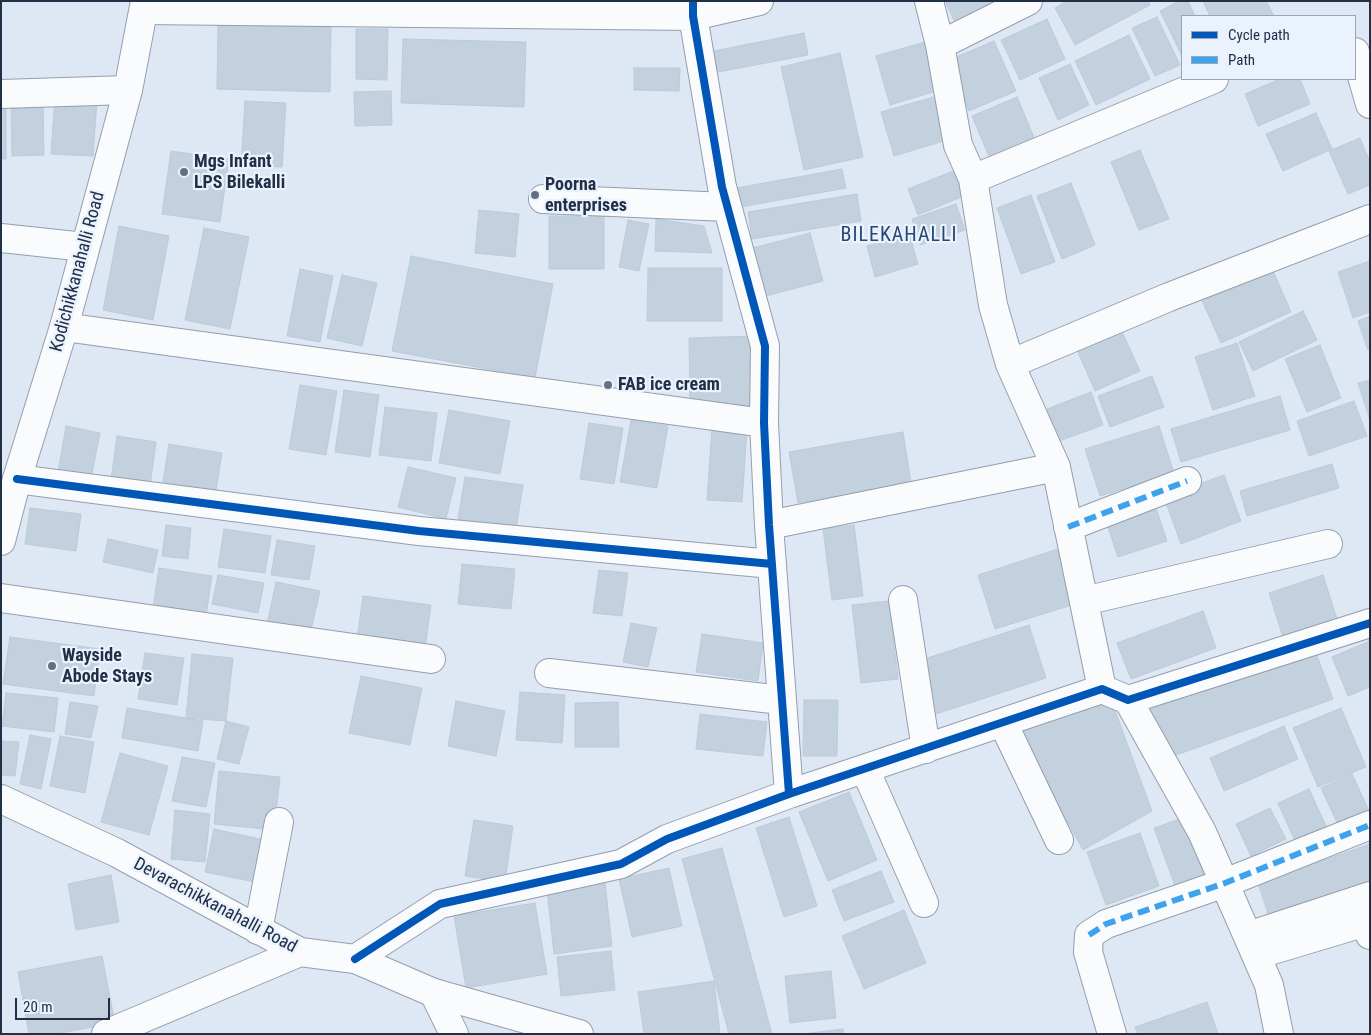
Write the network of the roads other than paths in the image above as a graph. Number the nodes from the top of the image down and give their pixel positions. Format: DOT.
graph roads {
  1 [pos="759,1"];
  2 [pos="929,1"];
  3 [pos="1028,1"];
  4 [pos="145,6"];
  5 [pos="693,9"];
  6 [pos="940,45"];
  7 [pos="1356,55"];
  8 [pos="1212,80"];
  9 [pos="128,90"];
  10 [pos="1,94"];
  11 [pos="1370,104"];
  12 [pos="973,179"];
  13 [pos="543,199"];
  14 [pos="727,207"];
  15 [pos="1370,219"];
  16 [pos="1,238"];
  17 [pos="85,247"];
  18 [pos="64,327"];
  19 [pos="1010,364"];
  20 [pos="764,423"];
  21 [pos="1056,467"];
  22 [pos="17,479"];
  23 [pos="1187,481"];
  24 [pos="769,525"];
  25 [pos="1068,527"];
  26 [pos="1,541"];
  27 [pos="1328,544"];
  28 [pos="772,564"];
  29 [pos="1,598"];
  30 [pos="903,600"];
  31 [pos="1084,601"];
  32 [pos="1370,623"];
  33 [pos="431,659"];
  34 [pos="549,673"];
  35 [pos="1102,689"];
  36 [pos="781,700"];
  37 [pos="1128,700"];
  38 [pos="1003,722"];
  39 [pos="926,748"];
  40 [pos="865,769"];
  41 [pos="789,794"];
  42 [pos="1,799"];
  43 [pos="279,822"];
  44 [pos="1370,826"];
  45 [pos="1059,840"];
  46 [pos="1225,883"];
  47 [pos="1370,896"];
  48 [pos="924,902"];
  49 [pos="258,930"];
  50 [pos="1370,936"];
  51 [pos="1252,945"];
  52 [pos="300,952"];
  53 [pos="355,959"];
  54 [pos="434,993"];
  55 [pos="106,1034"];
  56 [pos="454,1034"];
  57 [pos="579,1034"];
  58 [pos="1112,1034"];
  59 [pos="1279,1034"];
  1 -- 5 [label="street"];
  2 -- 6 [label="street"];
  3 -- 6 [label="street"];
  4 -- 5 [label="street"];
  4 -- 9 [label="street, Kodichikkanahalli Road"];
  5 -- 14 [label="street"];
  6 -- 12 [label="street"];
  7 -- 11 [label="street"];
  8 -- 12 [label="street"];
  9 -- 10 [label="street"];
  9 -- 17 [label="street, Kodichikkanahalli Road"];
  12 -- 19 [label="street"];
  13 -- 14 [label="street"];
  14 -- 20 [label="street"];
  15 -- 19 [label="street"];
  16 -- 17 [label="street"];
  17 -- 18 [label="street, Kodichikkanahalli Road"];
  18 -- 20 [label="street"];
  18 -- 22 [label="street, Kodichikkanahalli Road"];
  19 -- 21 [label="street"];
  20 -- 24 [label="street"];
  21 -- 24 [label="street"];
  21 -- 25 [label="street"];
  22 -- 26 [label="street, Kodichikkanahalli Road"];
  22 -- 28 [label="street"];
  23 -- 25 [label="street"];
  24 -- 28 [label="street"];
  25 -- 31 [label="street"];
  27 -- 31 [label="street"];
  28 -- 36 [label="street"];
  29 -- 33 [label="street"];
  30 -- 39 [label="street"];
  31 -- 35 [label="street"];
  32 -- 37 [label="street"];
  34 -- 36 [label="street"];
  35 -- 37 [label="street"];
  35 -- 38 [label="street"];
  36 -- 41 [label="street"];
  37 -- 46 [label="street"];
  38 -- 39 [label="street"];
  38 -- 45 [label="street"];
  39 -- 40 [label="street"];
  40 -- 41 [label="street"];
  40 -- 48 [label="street"];
  41 -- 53 [label="street"];
  42 -- 49 [label="street, Devarachikkanahalli Road"];
  43 -- 49 [label="street"];
  44 -- 46 [label="street"];
  46 -- 51 [label="street"];
  46 -- 58 [label="street"];
  47 -- 51 [label="street"];
  49 -- 52 [label="street, Devarachikkanahalli Road"];
  50 -- 51 [label="street"];
  51 -- 59 [label="street"];
  52 -- 53 [label="street, Devarachikkanahalli Road"];
  52 -- 55 [label="street"];
  53 -- 54 [label="street, Devarachikkanahalli Road"];
  54 -- 56 [label="street"];
  54 -- 57 [label="street, Devarachikkanahalli Road"];
}
